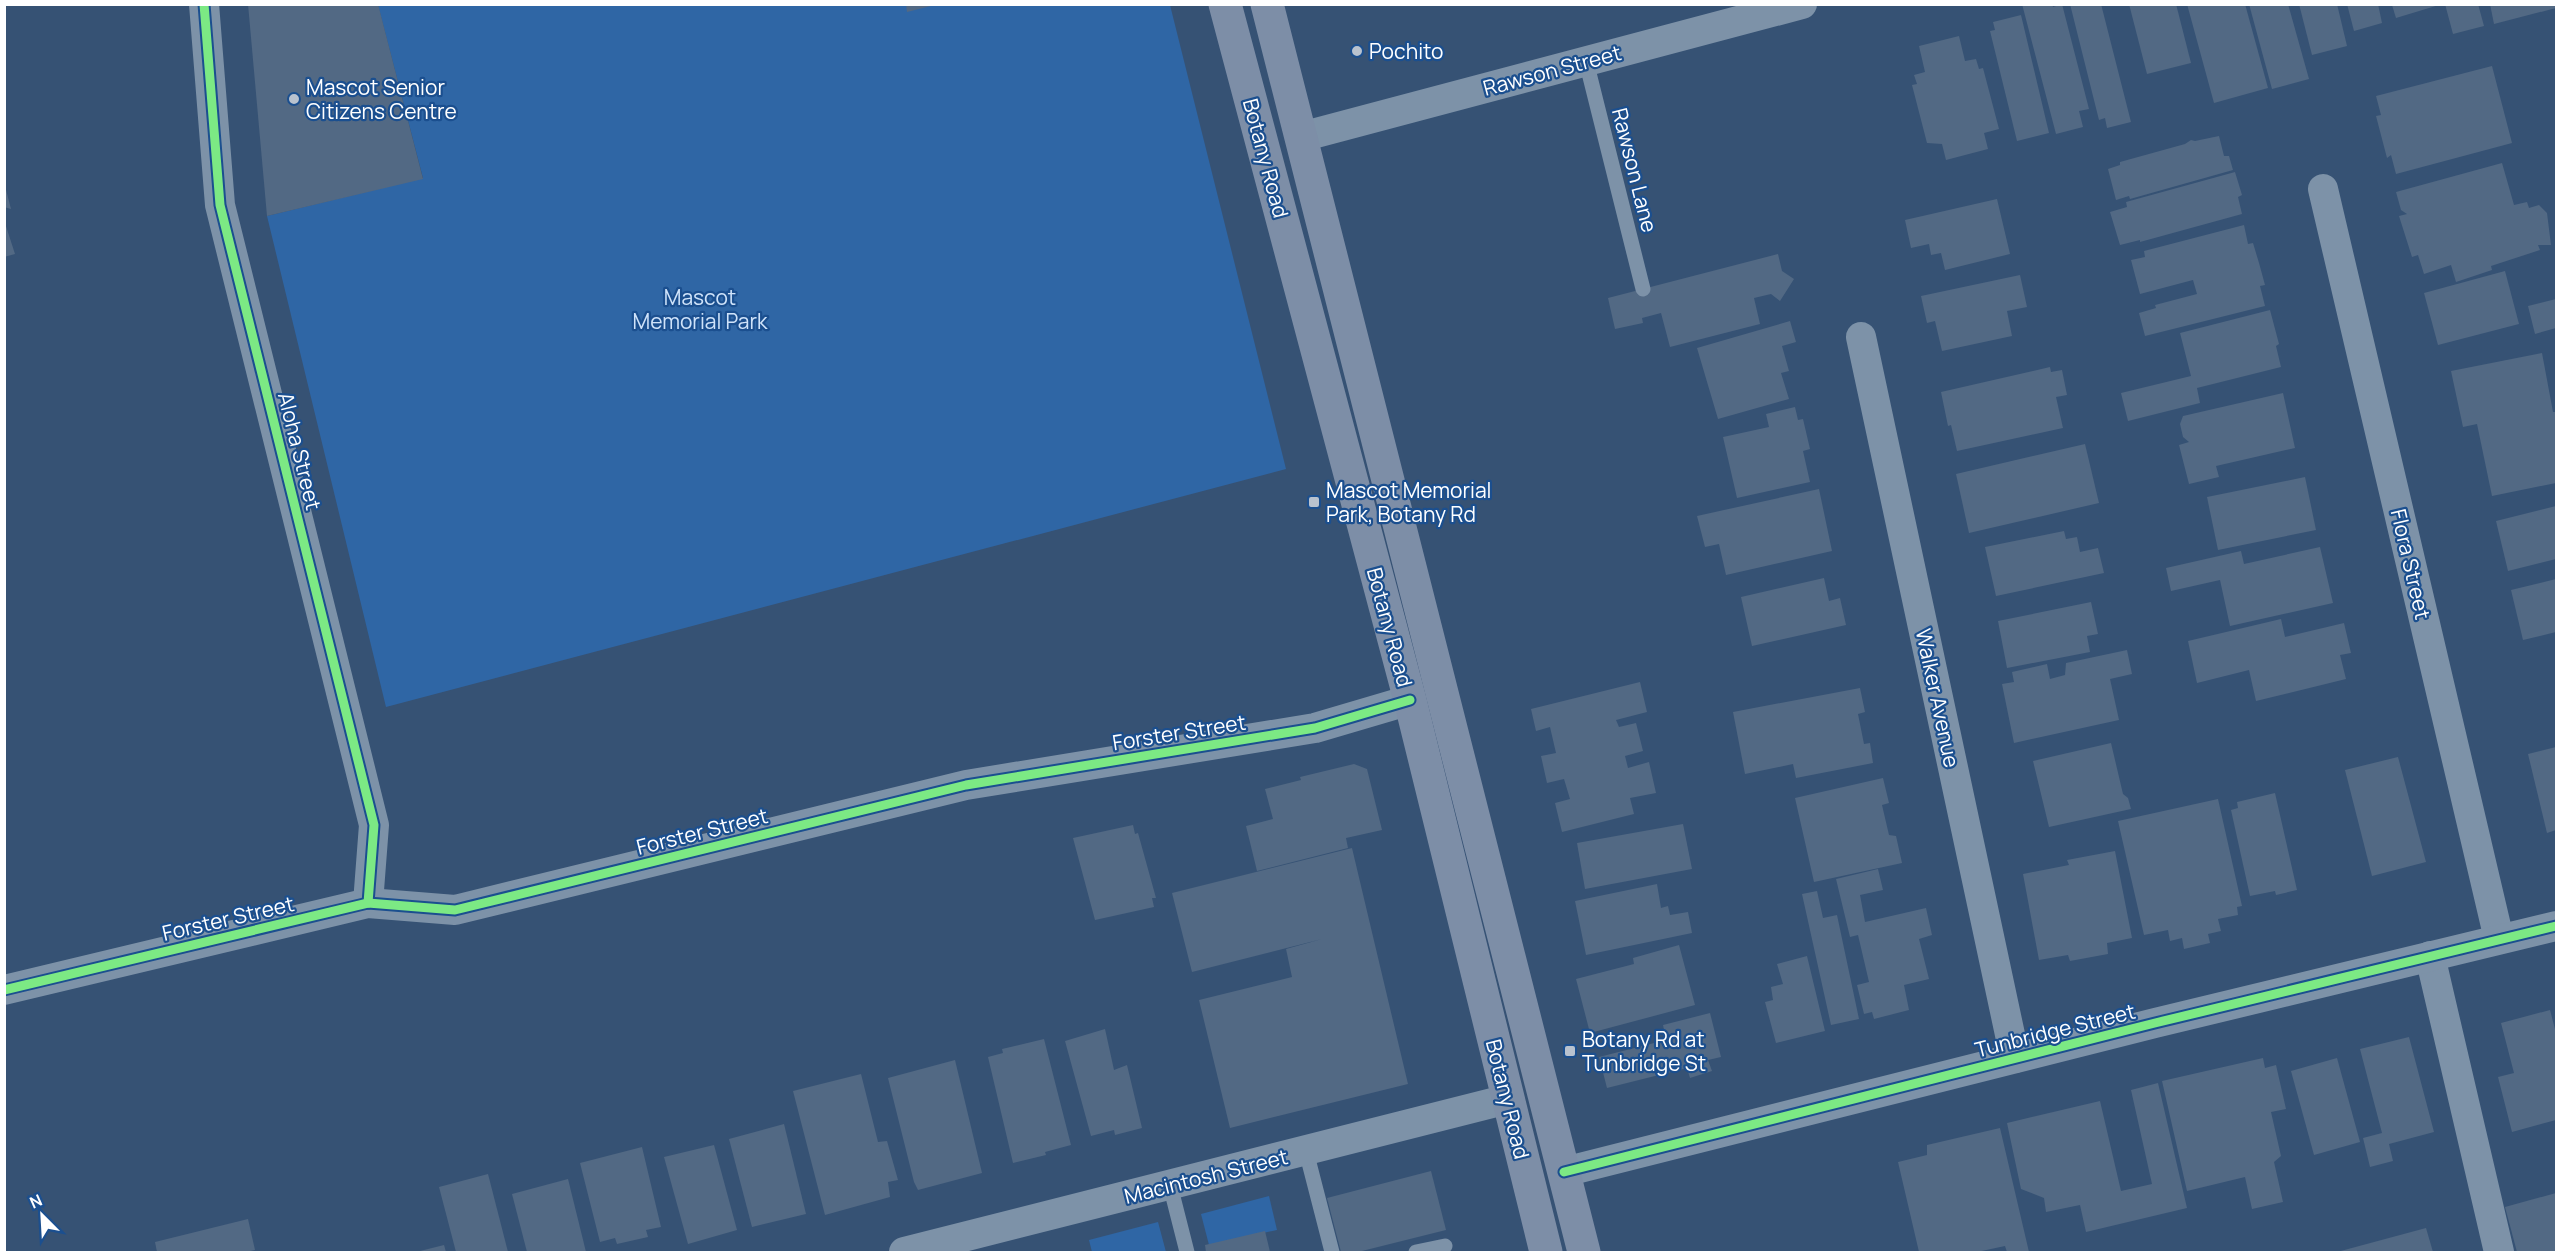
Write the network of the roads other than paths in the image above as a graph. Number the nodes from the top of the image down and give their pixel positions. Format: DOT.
graph roads {
  1 [pos="204,4"];
  2 [pos="1225,4"];
  3 [pos="1267,4"];
  4 [pos="1802,4"];
  5 [pos="1586,61"];
  6 [pos="1301,137"];
  7 [pos="2323,189"];
  8 [pos="1643,290"];
  9 [pos="1861,337"];
  10 [pos="1410,700"];
  11 [pos="368,903"];
  12 [pos="2556,927"];
  13 [pos="2499,939"];
  14 [pos="2430,956"];
  15 [pos="4,990"];
  16 [pos="2015,1058"];
  17 [pos="1509,1099"];
  18 [pos="1306,1151"];
  19 [pos="1564,1172"];
  20 [pos="1170,1185"];
  21 [pos="1445,1246"];
  22 [pos="904,1252"];
  23 [pos="1187,1252"];
  24 [pos="1332,1252"];
  25 [pos="1416,1252"];
  26 [pos="1546,1252"];
  27 [pos="1584,1252"];
  28 [pos="2499,1252"];
  1 -- 11 [label="street, Aloha Street"];
  2 -- 10 [label="main road, Botany Road"];
  3 -- 6 [label="main road, Botany Road"];
  4 -- 5 [label="street, Rawson Street"];
  5 -- 6 [label="street, Rawson Street"];
  5 -- 8 [label="lane, Rawson Lane"];
  6 -- 19 [label="main road, Botany Road"];
  7 -- 13 [label="street, Flora Street"];
  9 -- 16 [label="street, Walker Avenue"];
  10 -- 11 [label="street, Forster Street"];
  10 -- 17 [label="main road, Botany Road"];
  11 -- 15 [label="street, Forster Street"];
  12 -- 13 [label="street, Tunbridge Street"];
  13 -- 14 [label="street, Tunbridge Street"];
  14 -- 16 [label="street, Tunbridge Street"];
  14 -- 28 [label="street"];
  16 -- 19 [label="street, Tunbridge Street"];
  17 -- 18 [label="street, Macintosh Street"];
  17 -- 26 [label="main road, Botany Road"];
  18 -- 20 [label="street, Macintosh Street"];
  18 -- 24 [label="lane"];
  19 -- 27 [label="main road, Botany Road"];
  20 -- 22 [label="street, Macintosh Street"];
  20 -- 23 [label="lane"];
  21 -- 25 [label="lane"];
}
